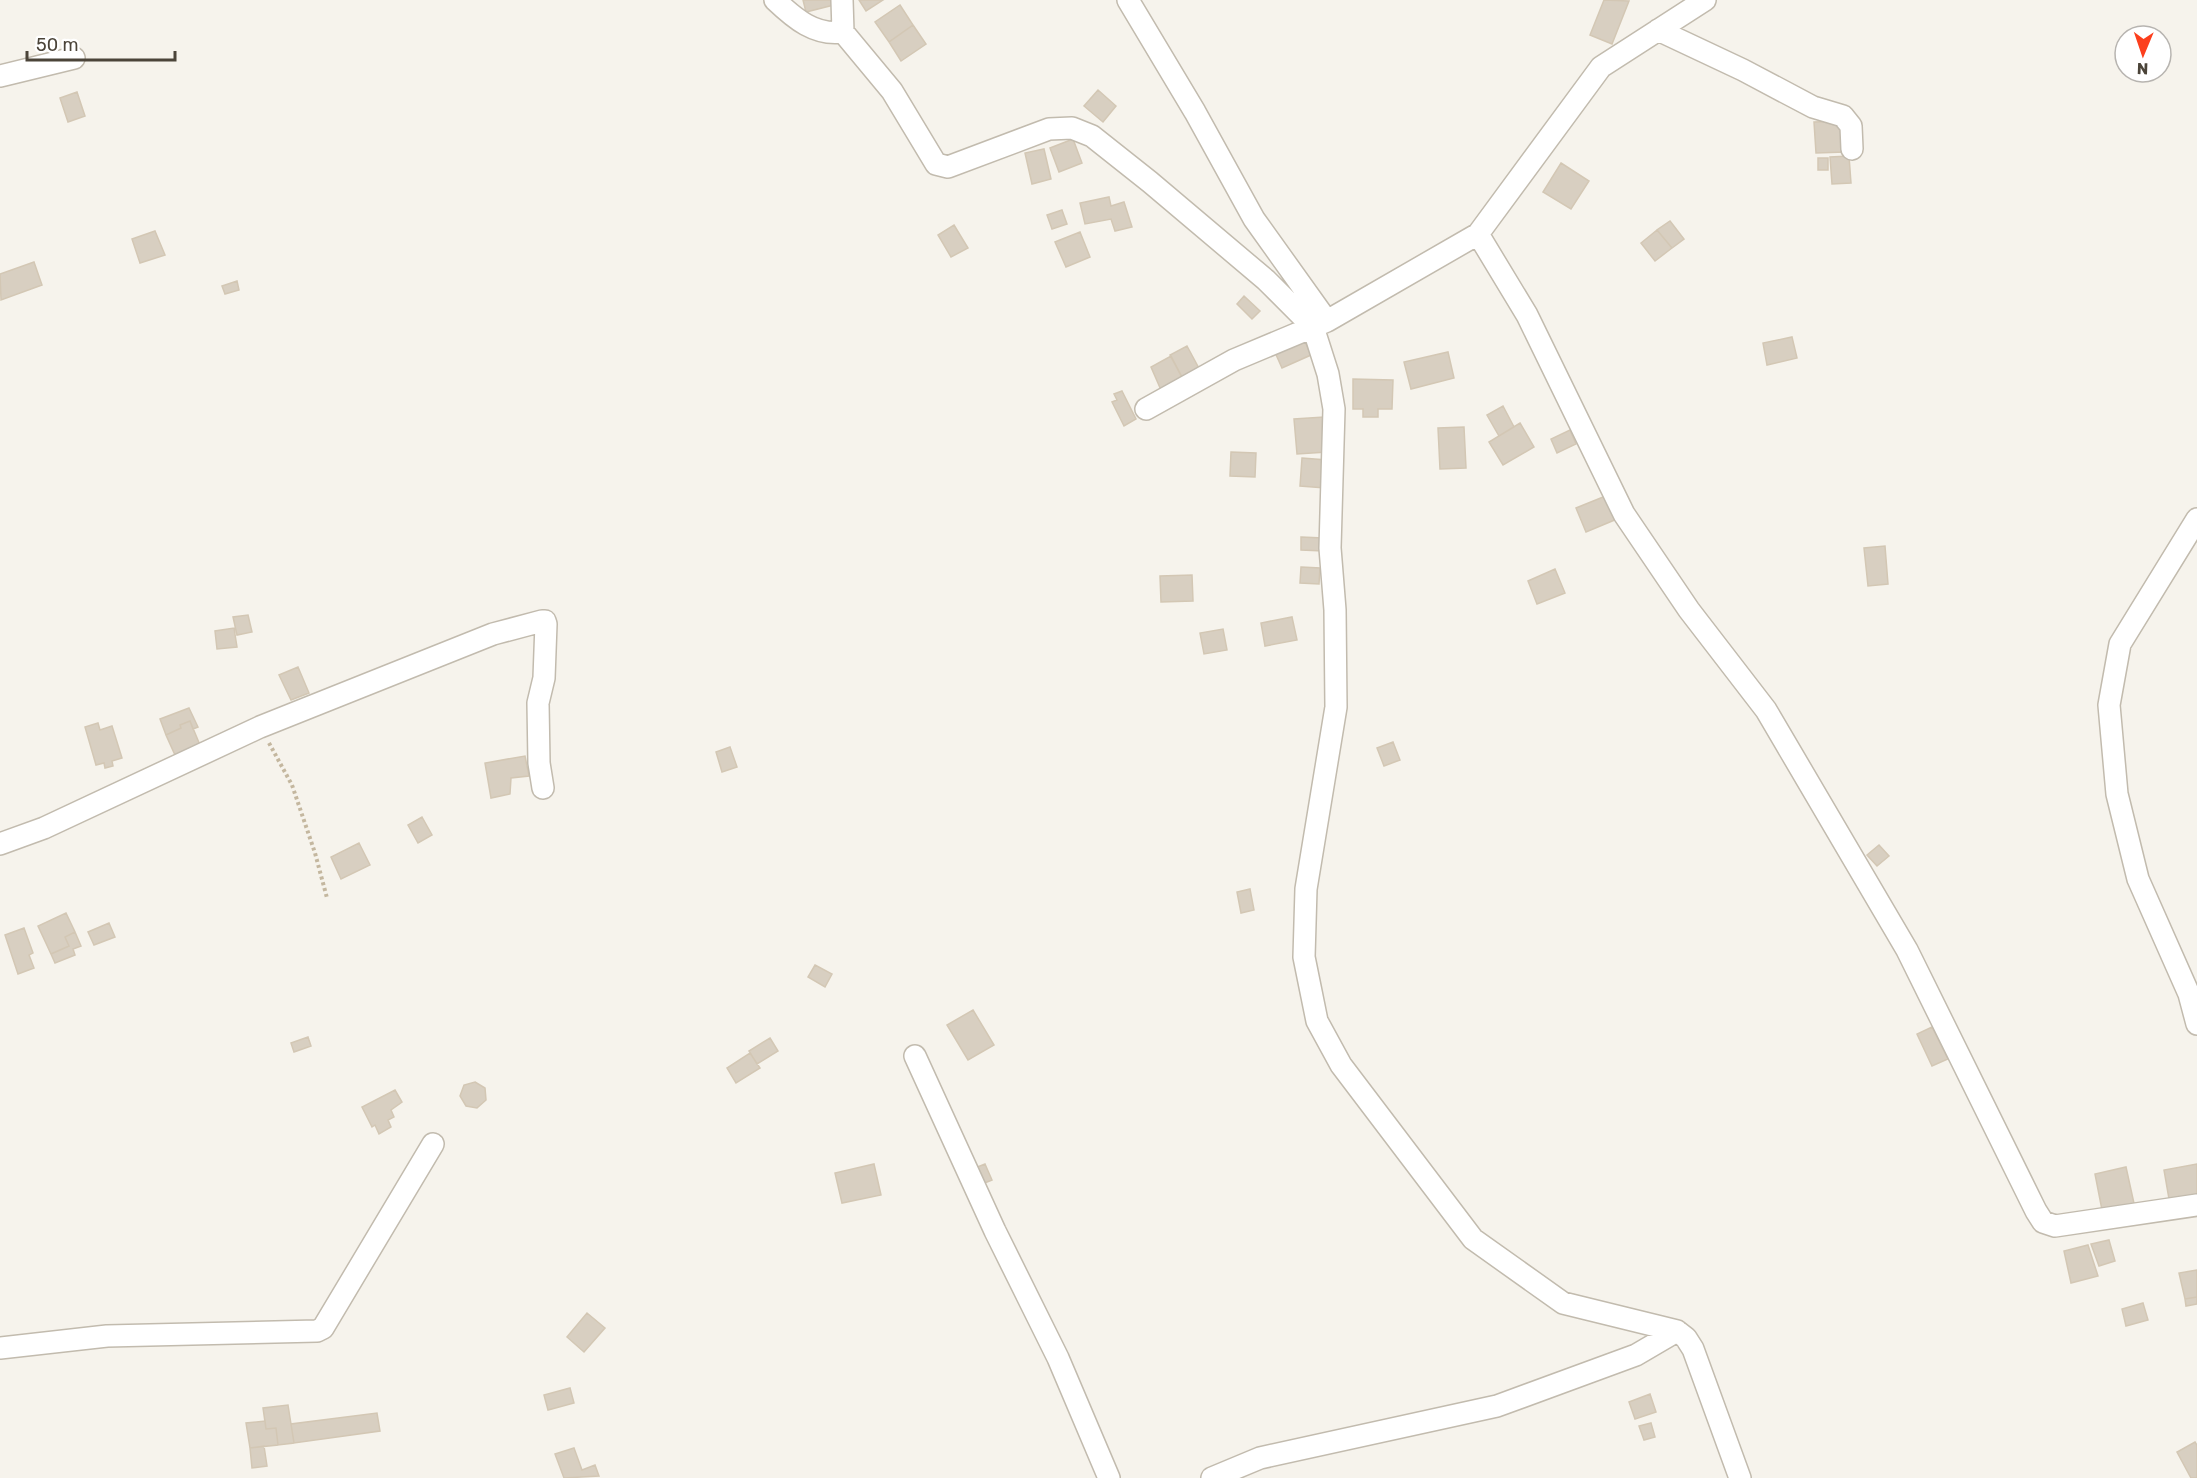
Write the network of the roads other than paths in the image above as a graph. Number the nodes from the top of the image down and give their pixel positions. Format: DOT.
graph roads {
  1 [pos="775,0"];
  2 [pos="842,0"];
  3 [pos="1128,0"];
  4 [pos="1705,0"];
  5 [pos="1658,30"];
  6 [pos="843,32"];
  7 [pos="74,58"];
  8 [pos="0,76"];
  9 [pos="1852,149"];
  10 [pos="1478,234"];
  11 [pos="1320,324"];
  12 [pos="1146,409"];
  13 [pos="2197,519"];
  14 [pos="543,788"];
  15 [pos="0,844"];
  16 [pos="2197,1024"];
  17 [pos="915,1056"];
  18 [pos="433,1144"];
  19 [pos="2197,1205"];
  20 [pos="1677,1331"];
  21 [pos="0,1348"];
  22 [pos="1109,1478"];
  23 [pos="1212,1478"];
  24 [pos="1740,1478"];
  1 -- 6 [label="street"];
  2 -- 6 [label="street"];
  3 -- 11 [label="street"];
  4 -- 5 [label="street"];
  5 -- 9 [label="street"];
  5 -- 10 [label="street"];
  6 -- 11 [label="street"];
  7 -- 8 [label="street"];
  10 -- 11 [label="street"];
  10 -- 19 [label="street"];
  11 -- 12 [label="street"];
  11 -- 20 [label="street"];
  13 -- 16 [label="street"];
  14 -- 15 [label="street"];
  17 -- 22 [label="street"];
  18 -- 21 [label="street"];
  20 -- 23 [label="street"];
  20 -- 24 [label="street"];
}
